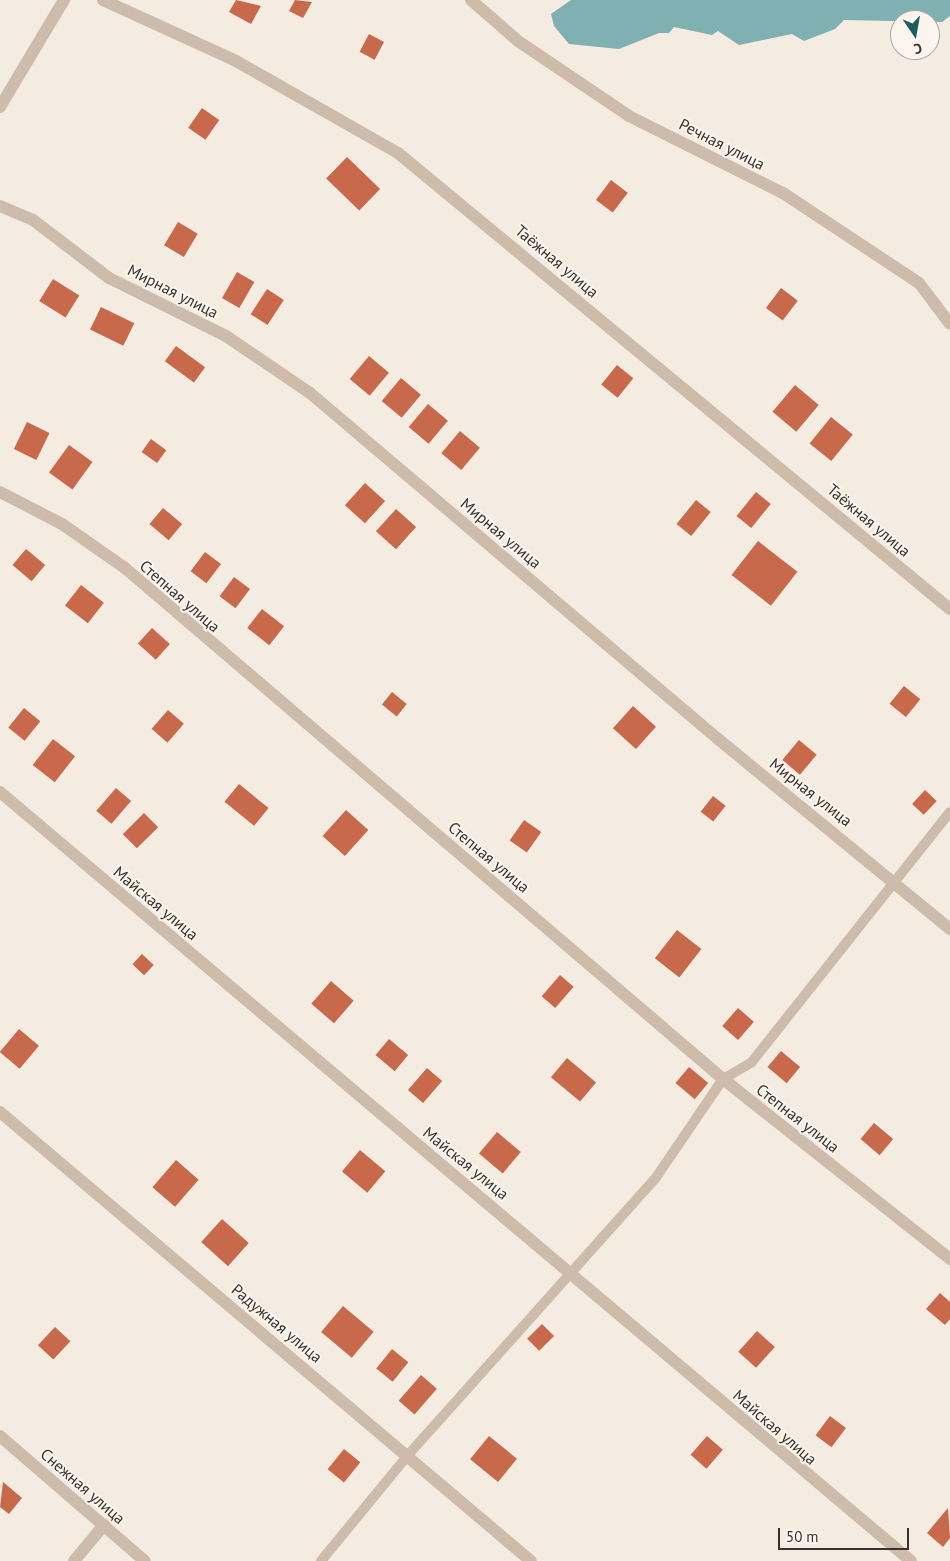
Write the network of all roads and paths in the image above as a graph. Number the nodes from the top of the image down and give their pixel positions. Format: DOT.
graph roads {
  1 [pos="64,0"];
  2 [pos="103,0"];
  3 [pos="471,0"];
  4 [pos="0,106"];
  5 [pos="0,206"];
  6 [pos="950,324"];
  7 [pos="0,492"];
  8 [pos="950,609"];
  9 [pos="0,792"];
  10 [pos="950,812"];
  11 [pos="894,879"];
  12 [pos="950,929"];
  13 [pos="723,1079"];
  14 [pos="0,1112"];
  15 [pos="950,1259"];
  16 [pos="573,1272"];
  17 [pos="0,1436"];
  18 [pos="408,1455"];
  19 [pos="104,1525"];
  20 [pos="74,1561"];
  21 [pos="145,1561"];
  22 [pos="321,1561"];
  23 [pos="531,1561"];
  24 [pos="911,1561"];
  1 -- 4 [label="street"];
  2 -- 8 [label="street, Таёжная улица"];
  3 -- 6 [label="street, Речная улица"];
  5 -- 11 [label="street, Мирная улица"];
  7 -- 13 [label="street, Степная улица"];
  9 -- 16 [label="street, Майская улица"];
  10 -- 11 [label="lane"];
  11 -- 12 [label="street, Мирная улица"];
  11 -- 13 [label="lane"];
  13 -- 15 [label="street, Степная улица"];
  13 -- 16 [label="lane"];
  14 -- 18 [label="street, Радужная улица"];
  16 -- 18 [label="lane"];
  16 -- 24 [label="street, Майская улица"];
  17 -- 19 [label="street, Снежная улица"];
  18 -- 22 [label="lane"];
  18 -- 23 [label="street, Радужная улица"];
  19 -- 20 [label="street"];
  19 -- 21 [label="street, Снежная улица"];
}
